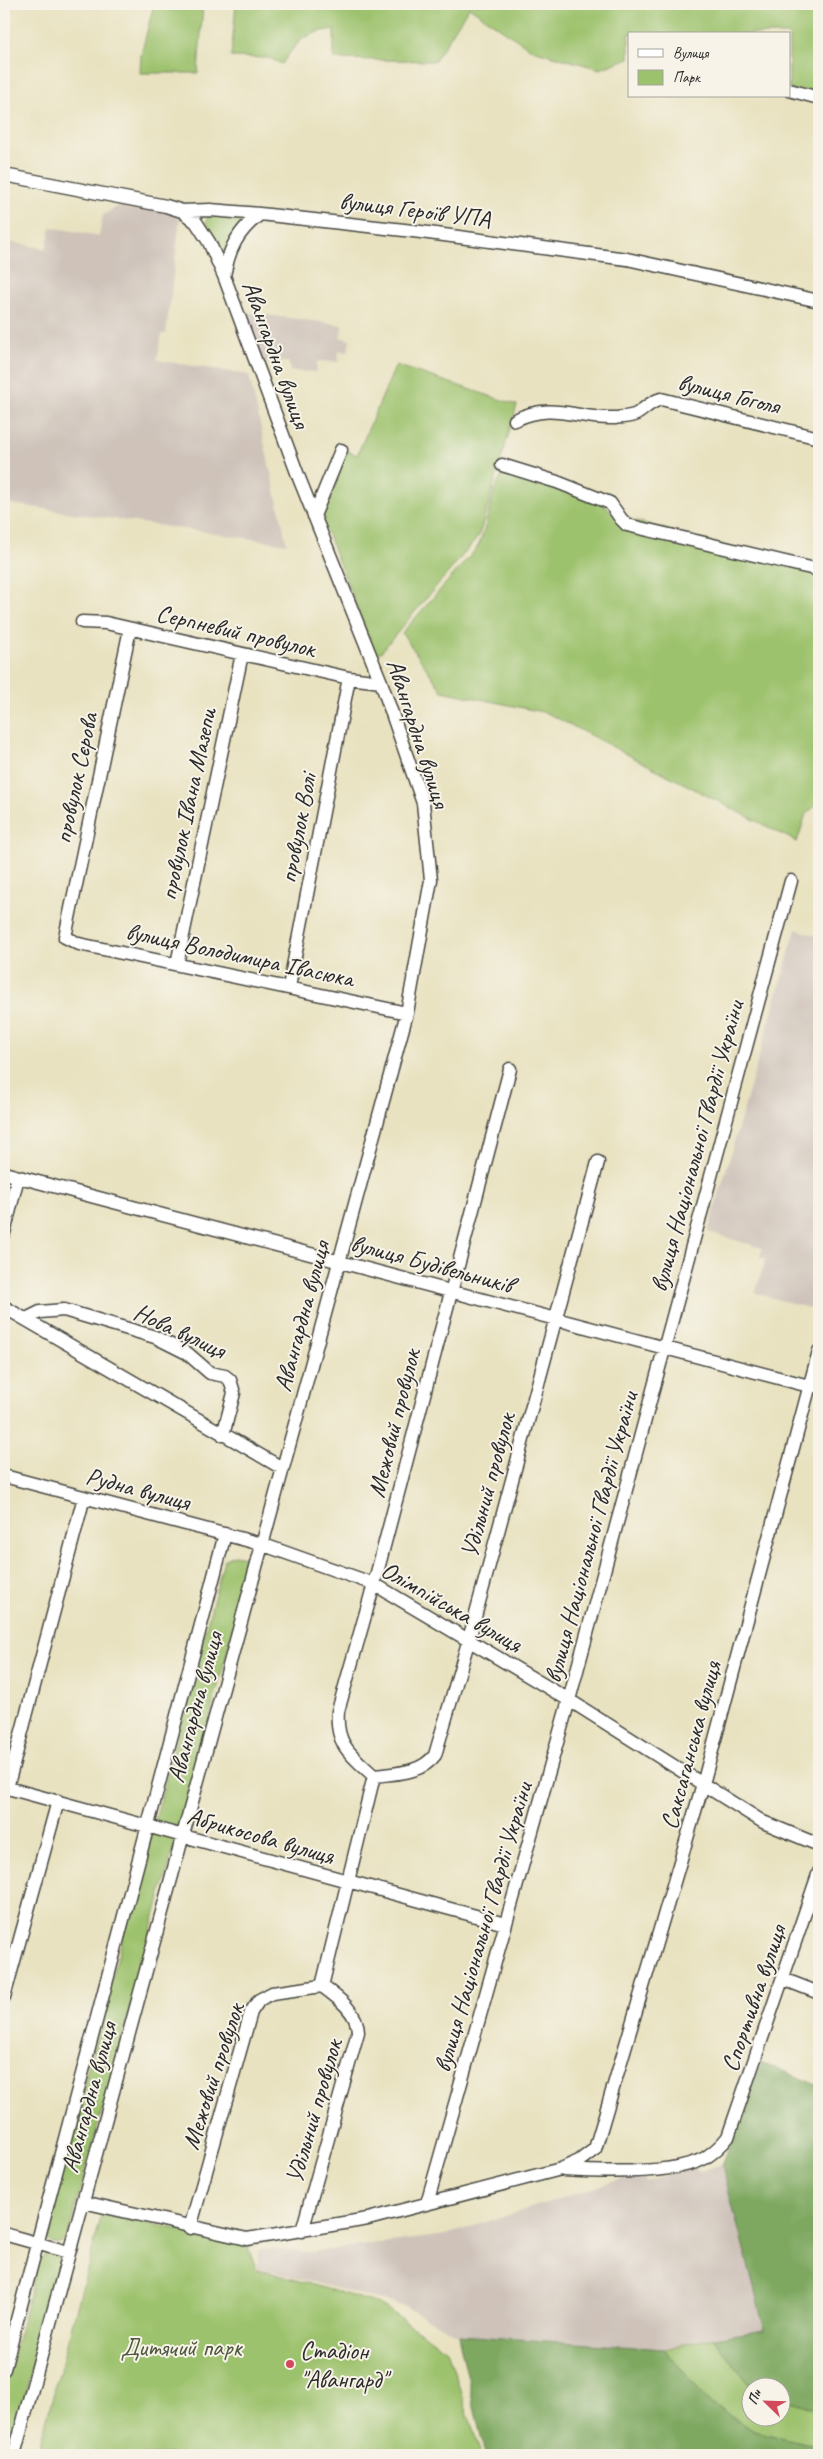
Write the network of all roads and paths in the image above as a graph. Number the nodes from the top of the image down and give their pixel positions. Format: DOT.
graph roads {
  1 [pos="790,90"];
  2 [pos="819,98"];
  3 [pos="4,175"];
  4 [pos="182,211"];
  5 [pos="260,214"];
  6 [pos="224,276"];
  7 [pos="819,302"];
  8 [pos="515,420"];
  9 [pos="819,438"];
  10 [pos="341,450"];
  11 [pos="502,465"];
  12 [pos="314,516"];
  13 [pos="819,570"];
  14 [pos="82,622"];
  15 [pos="130,629"];
  16 [pos="242,654"];
  17 [pos="349,678"];
  18 [pos="381,682"];
  19 [pos="791,880"];
  20 [pos="65,937"];
  21 [pos="177,964"];
  22 [pos="289,986"];
  23 [pos="407,1013"];
  24 [pos="510,1069"];
  25 [pos="598,1162"];
  26 [pos="4,1173"];
  27 [pos="18,1177"];
  28 [pos="4,1233"];
  29 [pos="339,1262"];
  30 [pos="450,1291"];
  31 [pos="4,1307"];
  32 [pos="556,1318"];
  33 [pos="26,1319"];
  34 [pos="664,1348"];
  35 [pos="819,1351"];
  36 [pos="814,1386"];
  37 [pos="223,1435"];
  38 [pos="282,1468"];
  39 [pos="4,1476"];
  40 [pos="84,1497"];
  41 [pos="225,1534"];
  42 [pos="261,1544"];
  43 [pos="374,1584"];
  44 [pos="469,1639"];
  45 [pos="569,1700"];
  46 [pos="374,1776"];
  47 [pos="703,1784"];
  48 [pos="5,1787"];
  49 [pos="58,1801"];
  50 [pos="147,1826"];
  51 [pos="183,1836"];
  52 [pos="819,1845"];
  53 [pos="819,1872"];
  54 [pos="347,1882"];
  55 [pos="506,1924"];
  56 [pos="783,1979"];
  57 [pos="322,1986"];
  58 [pos="819,1993"];
  59 [pos="4,1997"];
  60 [pos="561,2170"];
  61 [pos="83,2202"];
  62 [pos="427,2203"];
  63 [pos="190,2228"];
  64 [pos="302,2231"];
  65 [pos="4,2234"];
  66 [pos="38,2243"];
  67 [pos="68,2252"];
  68 [pos="4,2369"];
  69 [pos="14,2455"];
  1 -- 2 [label="street"];
  3 -- 4 [label="street, вулиця Героїв УПА"];
  4 -- 5 [label="street, вулиця Героїв УПА"];
  4 -- 6 [label="street, Авангардна вулиця"];
  5 -- 6 [label="street"];
  5 -- 7 [label="street, вулиця Героїв УПА"];
  6 -- 12 [label="street, Авангардна вулиця"];
  8 -- 9 [label="street, вулиця Гоголя"];
  10 -- 12 [label="street"];
  11 -- 13 [label="street"];
  12 -- 18 [label="street, Авангардна вулиця"];
  14 -- 15 [label="street, Серпневий провулок"];
  15 -- 16 [label="street, Серпневий провулок"];
  15 -- 20 [label="street, провулок Сєрова"];
  16 -- 17 [label="street, Серпневий провулок"];
  16 -- 21 [label="street, провулок Івана Мазепи"];
  17 -- 18 [label="street, Серпневий провулок"];
  17 -- 22 [label="street, провулок Волі"];
  18 -- 23 [label="street, Авангардна вулиця"];
  19 -- 34 [label="street, вулиця Національної Гвардії України"];
  20 -- 21 [label="street, вулиця Володимира Івасюка"];
  21 -- 22 [label="street, вулиця Володимира Івасюка"];
  22 -- 23 [label="street, вулиця Володимира Івасюка"];
  23 -- 29 [label="street, Авангардна вулиця"];
  24 -- 30 [label="street, Межовий провулок"];
  25 -- 32 [label="street, Удільний провулок"];
  26 -- 27 [label="street, вулиця Будівельників"];
  27 -- 28 [label="street"];
  27 -- 29 [label="street, вулиця Будівельників"];
  29 -- 30 [label="street, вулиця Будівельників"];
  29 -- 38 [label="street, Авангардна вулиця"];
  30 -- 32 [label="street, вулиця Будівельників"];
  30 -- 43 [label="street, Межовий провулок"];
  31 -- 33 [label="street"];
  32 -- 34 [label="street, вулиця Будівельників"];
  32 -- 44 [label="street, Удільний провулок"];
  33 -- 37 [label="street"];
  33 -- 37 [label="street, Нова вулиця"];
  34 -- 36 [label="street, вулиця Будівельників"];
  34 -- 45 [label="street, вулиця Національної Гвардії України"];
  35 -- 36 [label="street, Саксаганська вулиця"];
  36 -- 47 [label="street, Саксаганська вулиця"];
  37 -- 38 [label="street"];
  38 -- 42 [label="street, Авангардна вулиця"];
  39 -- 40 [label="street, Рудна вулиця"];
  40 -- 41 [label="street, Рудна вулиця"];
  40 -- 48 [label="street"];
  41 -- 42 [label="street, Рудна вулиця"];
  41 -- 50 [label="street, Авангардна вулиця"];
  42 -- 43 [label="street, Олімпійська вулиця"];
  42 -- 51 [label="street, Авангардна вулиця"];
  43 -- 44 [label="street, Олімпійська вулиця"];
  43 -- 46 [label="street, Межовий провулок"];
  44 -- 45 [label="street, Олімпійська вулиця"];
  44 -- 46 [label="street, Удільний провулок"];
  45 -- 47 [label="street, Олімпійська вулиця"];
  45 -- 55 [label="street, вулиця Національної Гвардії України"];
  46 -- 54 [label="street"];
  47 -- 52 [label="street, Олімпійська вулиця"];
  47 -- 60 [label="street, Саксаганська вулиця"];
  48 -- 49 [label="street, Абрикосова вулиця"];
  49 -- 50 [label="street, Абрикосова вулиця"];
  49 -- 59 [label="street"];
  50 -- 51 [label="street, Абрикосова вулиця"];
  50 -- 66 [label="street, Авангардна вулиця"];
  51 -- 54 [label="street, Абрикосова вулиця"];
  51 -- 61 [label="street, Авангардна вулиця"];
  53 -- 56 [label="street, Спортивна вулиця"];
  54 -- 55 [label="street, Абрикосова вулиця"];
  54 -- 57 [label="street"];
  55 -- 62 [label="street, вулиця Національної Гвардії України"];
  56 -- 58 [label="street"];
  56 -- 60 [label="street, Спортивна вулиця"];
  57 -- 63 [label="street, Межовий провулок"];
  57 -- 64 [label="street, Удільний провулок"];
  60 -- 62 [label="street"];
  61 -- 63 [label="street"];
  61 -- 67 [label="street, Авангардна вулиця"];
  62 -- 64 [label="street"];
  63 -- 64 [label="street"];
  65 -- 66 [label="street"];
  66 -- 67 [label="street"];
  66 -- 68 [label="street, Авангардна вулиця"];
  67 -- 69 [label="street, Авангардна вулиця"];
}
